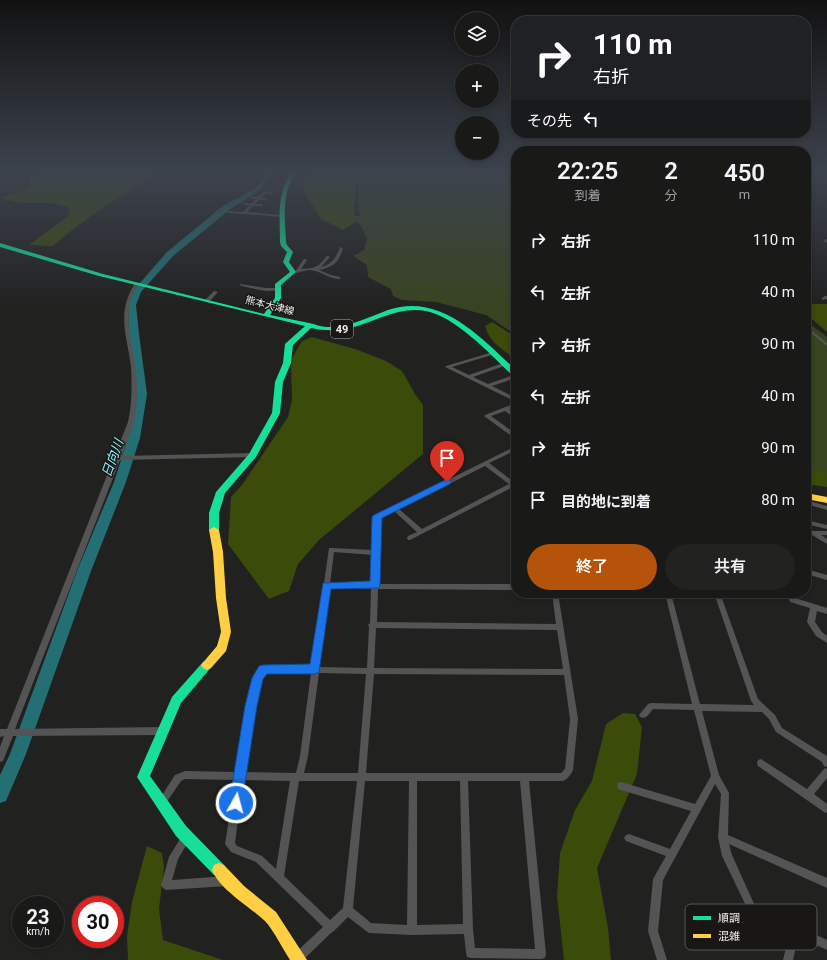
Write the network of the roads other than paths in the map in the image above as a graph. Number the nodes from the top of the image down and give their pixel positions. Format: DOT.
graph roads {
  1 [pos="281,218"];
  2 [pos="0,245"];
  3 [pos="341,248"];
  4 [pos="328,257"];
  5 [pos="305,260"];
  6 [pos="311,269"];
  7 [pos="295,272"];
  8 [pos="338,278"];
  9 [pos="141,285"];
  10 [pos="242,285"];
  11 [pos="277,288"];
  12 [pos="216,292"];
  13 [pos="207,301"];
  14 [pos="266,316"];
  15 [pos="309,326"];
  16 [pos="811,331"];
  17 [pos="827,345"];
  18 [pos="493,353"];
  19 [pos="505,364"];
  20 [pos="511,370"];
  21 [pos="469,377"];
  22 [pos="511,377"];
  23 [pos="488,386"];
  24 [pos="511,398"];
  25 [pos="511,407"];
  26 [pos="505,409"];
  27 [pos="511,413"];
  28 [pos="511,433"];
  29 [pos="511,450"];
  30 [pos="253,455"];
  31 [pos="118,458"];
  32 [pos="485,463"];
  33 [pos="511,481"];
  34 [pos="511,486"];
  35 [pos="811,497"];
  36 [pos="827,500"];
  37 [pos="811,503"];
  38 [pos="827,508"];
  39 [pos="395,509"];
  40 [pos="811,523"];
  41 [pos="827,527"];
  42 [pos="421,532"];
  43 [pos="811,533"];
  44 [pos="827,533"];
  45 [pos="811,534"];
  46 [pos="410,538"];
  47 [pos="827,542"];
  48 [pos="377,553"];
  49 [pos="811,573"];
  50 [pos="827,578"];
  51 [pos="375,585"];
  52 [pos="326,586"];
  53 [pos="511,586"];
  54 [pos="556,598"];
  55 [pos="669,598"];
  56 [pos="719,598"];
  57 [pos="791,598"];
  58 [pos="814,607"];
  59 [pos="827,611"];
  60 [pos="372,625"];
  61 [pos="560,627"];
  62 [pos="827,640"];
  63 [pos="315,669"];
  64 [pos="369,670"];
  65 [pos="567,672"];
  66 [pos="698,706"];
  67 [pos="763,709"];
  68 [pos="643,715"];
  69 [pos="162,731"];
  70 [pos="12,732"];
  71 [pos="0,733"];
  72 [pos="0,758"];
  73 [pos="761,763"];
  74 [pos="827,763"];
  75 [pos="827,772"];
  76 [pos="239,776"];
  77 [pos="716,776"];
  78 [pos="297,777"];
  79 [pos="362,778"];
  80 [pos="413,778"];
  81 [pos="464,778"];
  82 [pos="524,778"];
  83 [pos="622,786"];
  84 [pos="808,795"];
  85 [pos="161,803"];
  86 [pos="697,809"];
  87 [pos="827,809"];
  88 [pos="186,837"];
  89 [pos="724,837"];
  90 [pos="629,838"];
  91 [pos="672,854"];
  92 [pos="278,878"];
  93 [pos="228,881"];
  94 [pos="827,883"];
  95 [pos="750,904"];
  96 [pos="348,910"];
  97 [pos="331,928"];
  98 [pos="468,929"];
  99 [pos="412,930"];
  100 [pos="817,940"];
  101 [pos="827,945"];
  102 [pos="790,950"];
  103 [pos="299,959"];
  104 [pos="662,960"];
  105 [pos="788,960"];
  1 -- 7 [label="street"];
  2 -- 9 [label="street, 熊本大津線 / 49"];
  3 -- 6 [label="street"];
  4 -- 6 [label="street"];
  5 -- 7 [label="street"];
  6 -- 7 [label="street"];
  6 -- 8 [label="street"];
  7 -- 11 [label="street"];
  9 -- 13 [label="street, 熊本大津線 / 49"];
  9 -- 31 [label="street"];
  10 -- 11 [label="street"];
  11 -- 14 [label="street"];
  12 -- 13 [label="street"];
  13 -- 14 [label="street, 熊本大津線 / 49"];
  14 -- 15 [label="street, 熊本大津線 / 49"];
  15 -- 18 [label="street, 熊本大津線 / 49"];
  15 -- 30 [label="street"];
  16 -- 17 [label="street"];
  18 -- 19 [label="street, 熊本大津線 / 49"];
  18 -- 21 [label="street"];
  19 -- 20 [label="street, 熊本大津線 / 49"];
  19 -- 21 [label="street"];
  21 -- 23 [label="street"];
  22 -- 23 [label="street"];
  23 -- 24 [label="street"];
  25 -- 26 [label="street"];
  26 -- 27 [label="street"];
  26 -- 28 [label="street"];
  29 -- 32 [label="street"];
  30 -- 31 [label="street"];
  30 -- 69 [label="street"];
  31 -- 70 [label="street"];
  32 -- 33 [label="street"];
  32 -- 39 [label="street"];
  34 -- 42 [label="street"];
  35 -- 36 [label="street"];
  37 -- 38 [label="street"];
  39 -- 42 [label="street"];
  39 -- 48 [label="street"];
  40 -- 41 [label="street"];
  42 -- 46 [label="street"];
  43 -- 44 [label="street"];
  45 -- 47 [label="street"];
  48 -- 51 [label="street"];
  48 -- 52 [label="street"];
  49 -- 50 [label="street"];
  51 -- 52 [label="street"];
  51 -- 53 [label="street"];
  51 -- 60 [label="street"];
  52 -- 63 [label="street"];
  54 -- 61 [label="street"];
  55 -- 66 [label="street"];
  56 -- 67 [label="street"];
  57 -- 58 [label="street"];
  58 -- 59 [label="street"];
  58 -- 62 [label="street"];
  60 -- 61 [label="street"];
  60 -- 64 [label="street"];
  61 -- 65 [label="street"];
  63 -- 64 [label="street"];
  63 -- 76 [label="street"];
  63 -- 78 [label="street"];
  64 -- 65 [label="street"];
  64 -- 79 [label="street"];
  65 -- 82 [label="street"];
  66 -- 67 [label="street"];
  66 -- 68 [label="street"];
  66 -- 77 [label="street"];
  67 -- 74 [label="street"];
  69 -- 70 [label="street"];
  69 -- 85 [label="street"];
  70 -- 71 [label="street"];
  70 -- 72 [label="street"];
  73 -- 84 [label="street"];
  75 -- 84 [label="street"];
  76 -- 78 [label="street"];
  76 -- 85 [label="street"];
  76 -- 92 [label="street"];
  77 -- 86 [label="street"];
  77 -- 89 [label="street"];
  78 -- 79 [label="street"];
  78 -- 92 [label="street"];
  79 -- 80 [label="street"];
  79 -- 96 [label="street"];
  80 -- 81 [label="street"];
  80 -- 99 [label="street"];
  81 -- 82 [label="street"];
  81 -- 98 [label="street"];
  82 -- 98 [label="street"];
  83 -- 86 [label="street"];
  84 -- 87 [label="street"];
  85 -- 88 [label="street"];
  86 -- 91 [label="street"];
  88 -- 93 [label="street"];
  88 -- 93 [label="street"];
  89 -- 94 [label="street"];
  89 -- 95 [label="street"];
  90 -- 91 [label="street"];
  91 -- 104 [label="street"];
  92 -- 97 [label="street"];
  93 -- 103 [label="street"];
  96 -- 97 [label="street"];
  96 -- 99 [label="street"];
  97 -- 103 [label="street"];
  98 -- 99 [label="street"];
  100 -- 101 [label="street"];
  102 -- 105 [label="street"];
}
